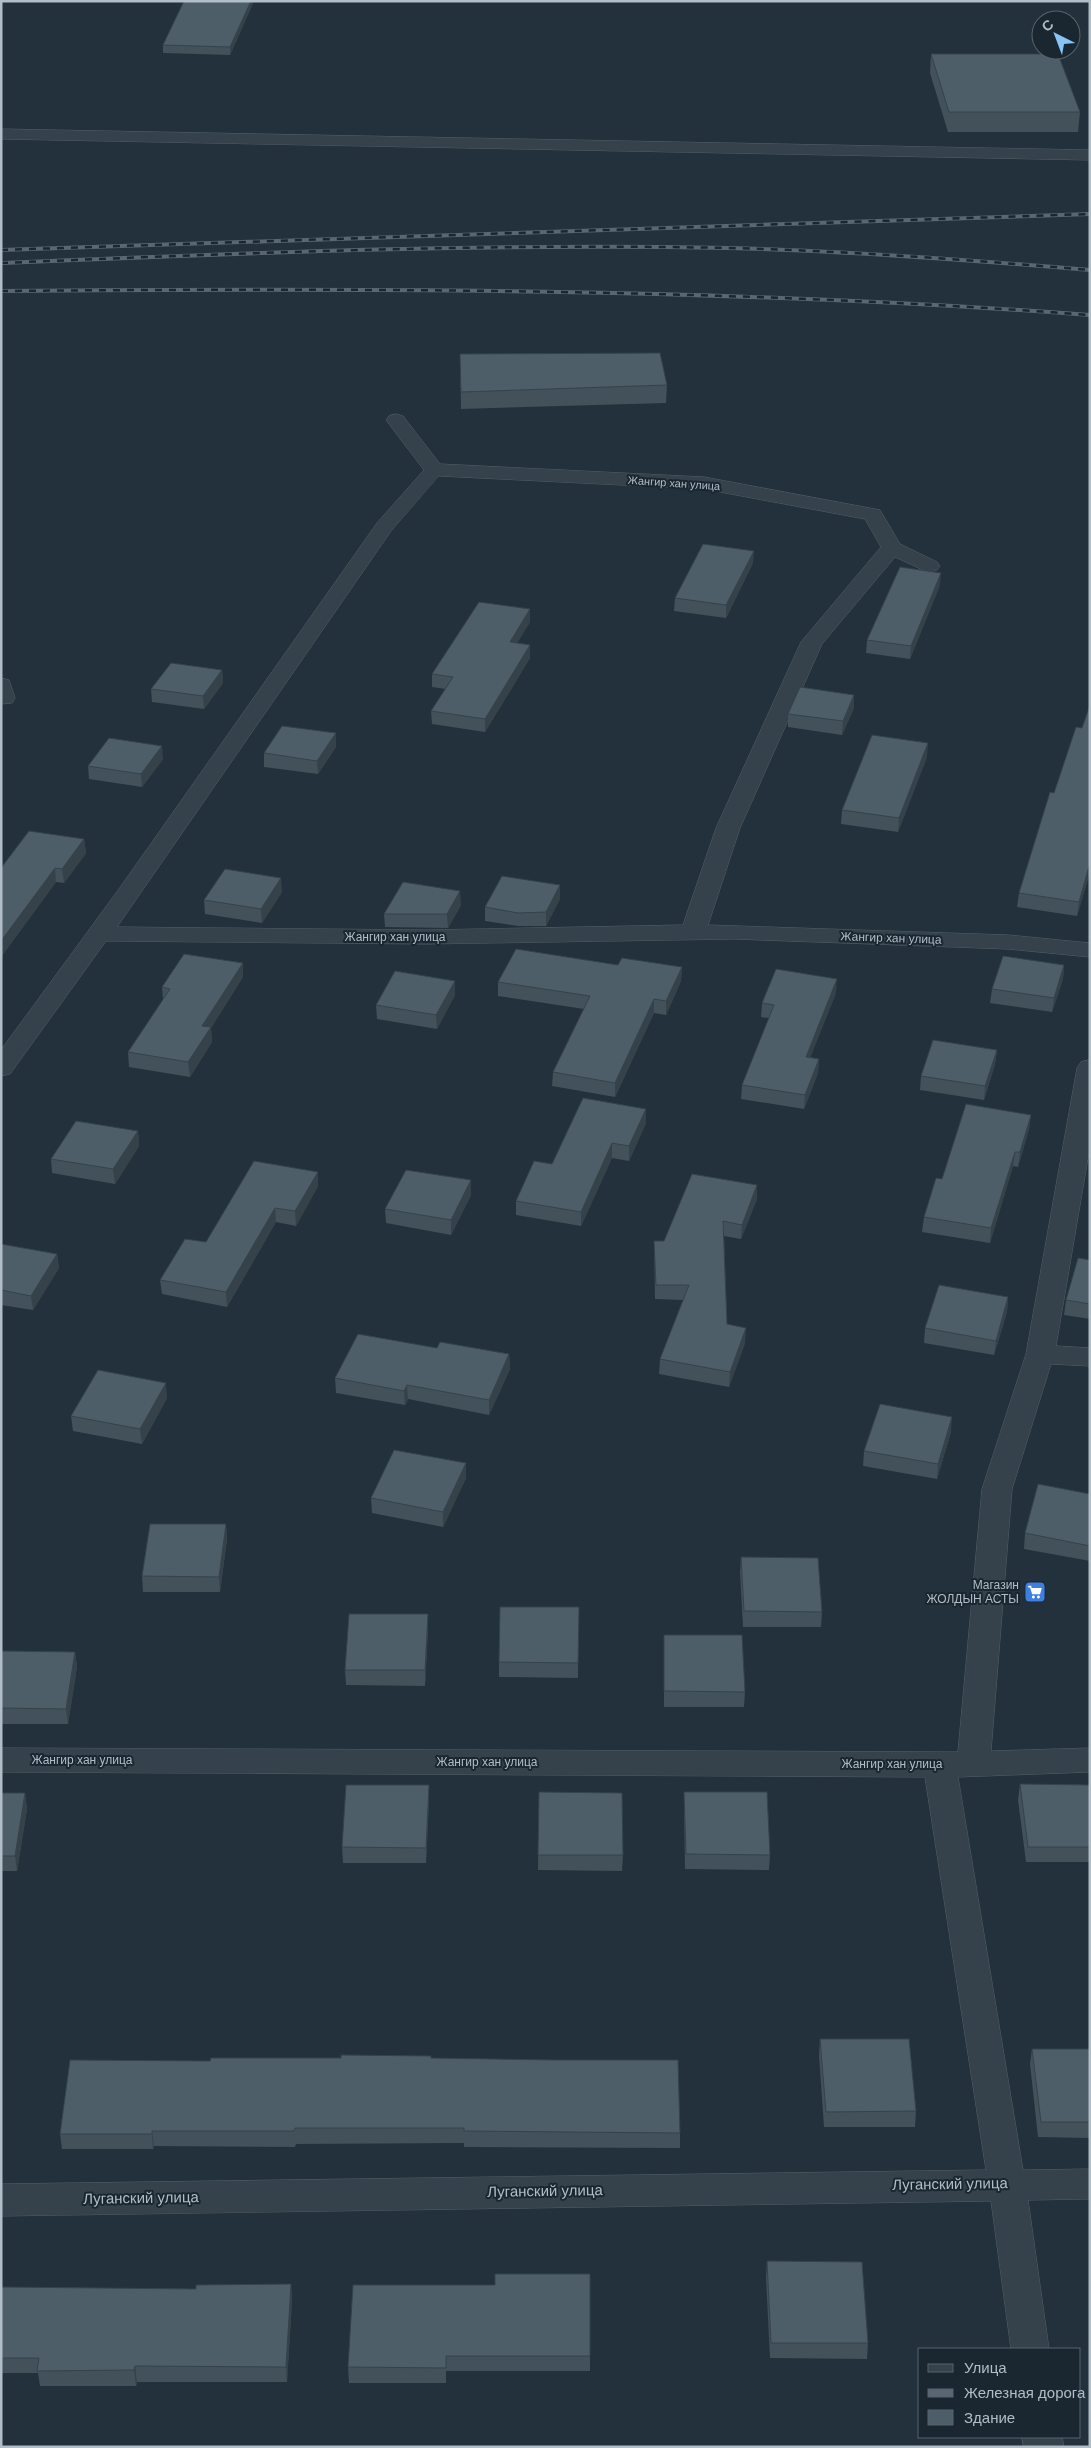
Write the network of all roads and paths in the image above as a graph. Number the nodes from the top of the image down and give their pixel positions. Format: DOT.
graph roads {
  1 [pos="1,134"];
  2 [pos="1090,155"];
  3 [pos="396,420"];
  4 [pos="434,470"];
  5 [pos="892,548"];
  6 [pos="930,566"];
  7 [pos="692,933"];
  8 [pos="98,934"];
  9 [pos="1090,950"];
  10 [pos="1,1068"];
  11 [pos="1090,1068"];
  12 [pos="1040,1354"];
  13 [pos="1090,1357"];
  14 [pos="1,1760"];
  15 [pos="1090,1760"];
  16 [pos="956,1764"];
  17 [pos="1007,2183"];
  18 [pos="1090,2184"];
  19 [pos="1,2200"];
  20 [pos="1030,2348"];
  1 -- 2 [label="street"];
  3 -- 4 [label="street"];
  4 -- 5 [label="street, Жангир хан улица"];
  4 -- 8 [label="street"];
  5 -- 6 [label="street"];
  5 -- 7 [label="street"];
  7 -- 8 [label="street, Жангир хан улица"];
  7 -- 9 [label="street, Жангир хан улица"];
  8 -- 10 [label="street"];
  11 -- 12 [label="street"];
  12 -- 13 [label="street"];
  12 -- 16 [label="street"];
  14 -- 16 [label="street, Жангир хан улица"];
  15 -- 16 [label="street, Жангир хан улица"];
  16 -- 17 [label="street"];
  17 -- 18 [label="street, Луганский улица"];
  17 -- 19 [label="street, Луганский улица"];
  17 -- 20 [label="street"];
}
